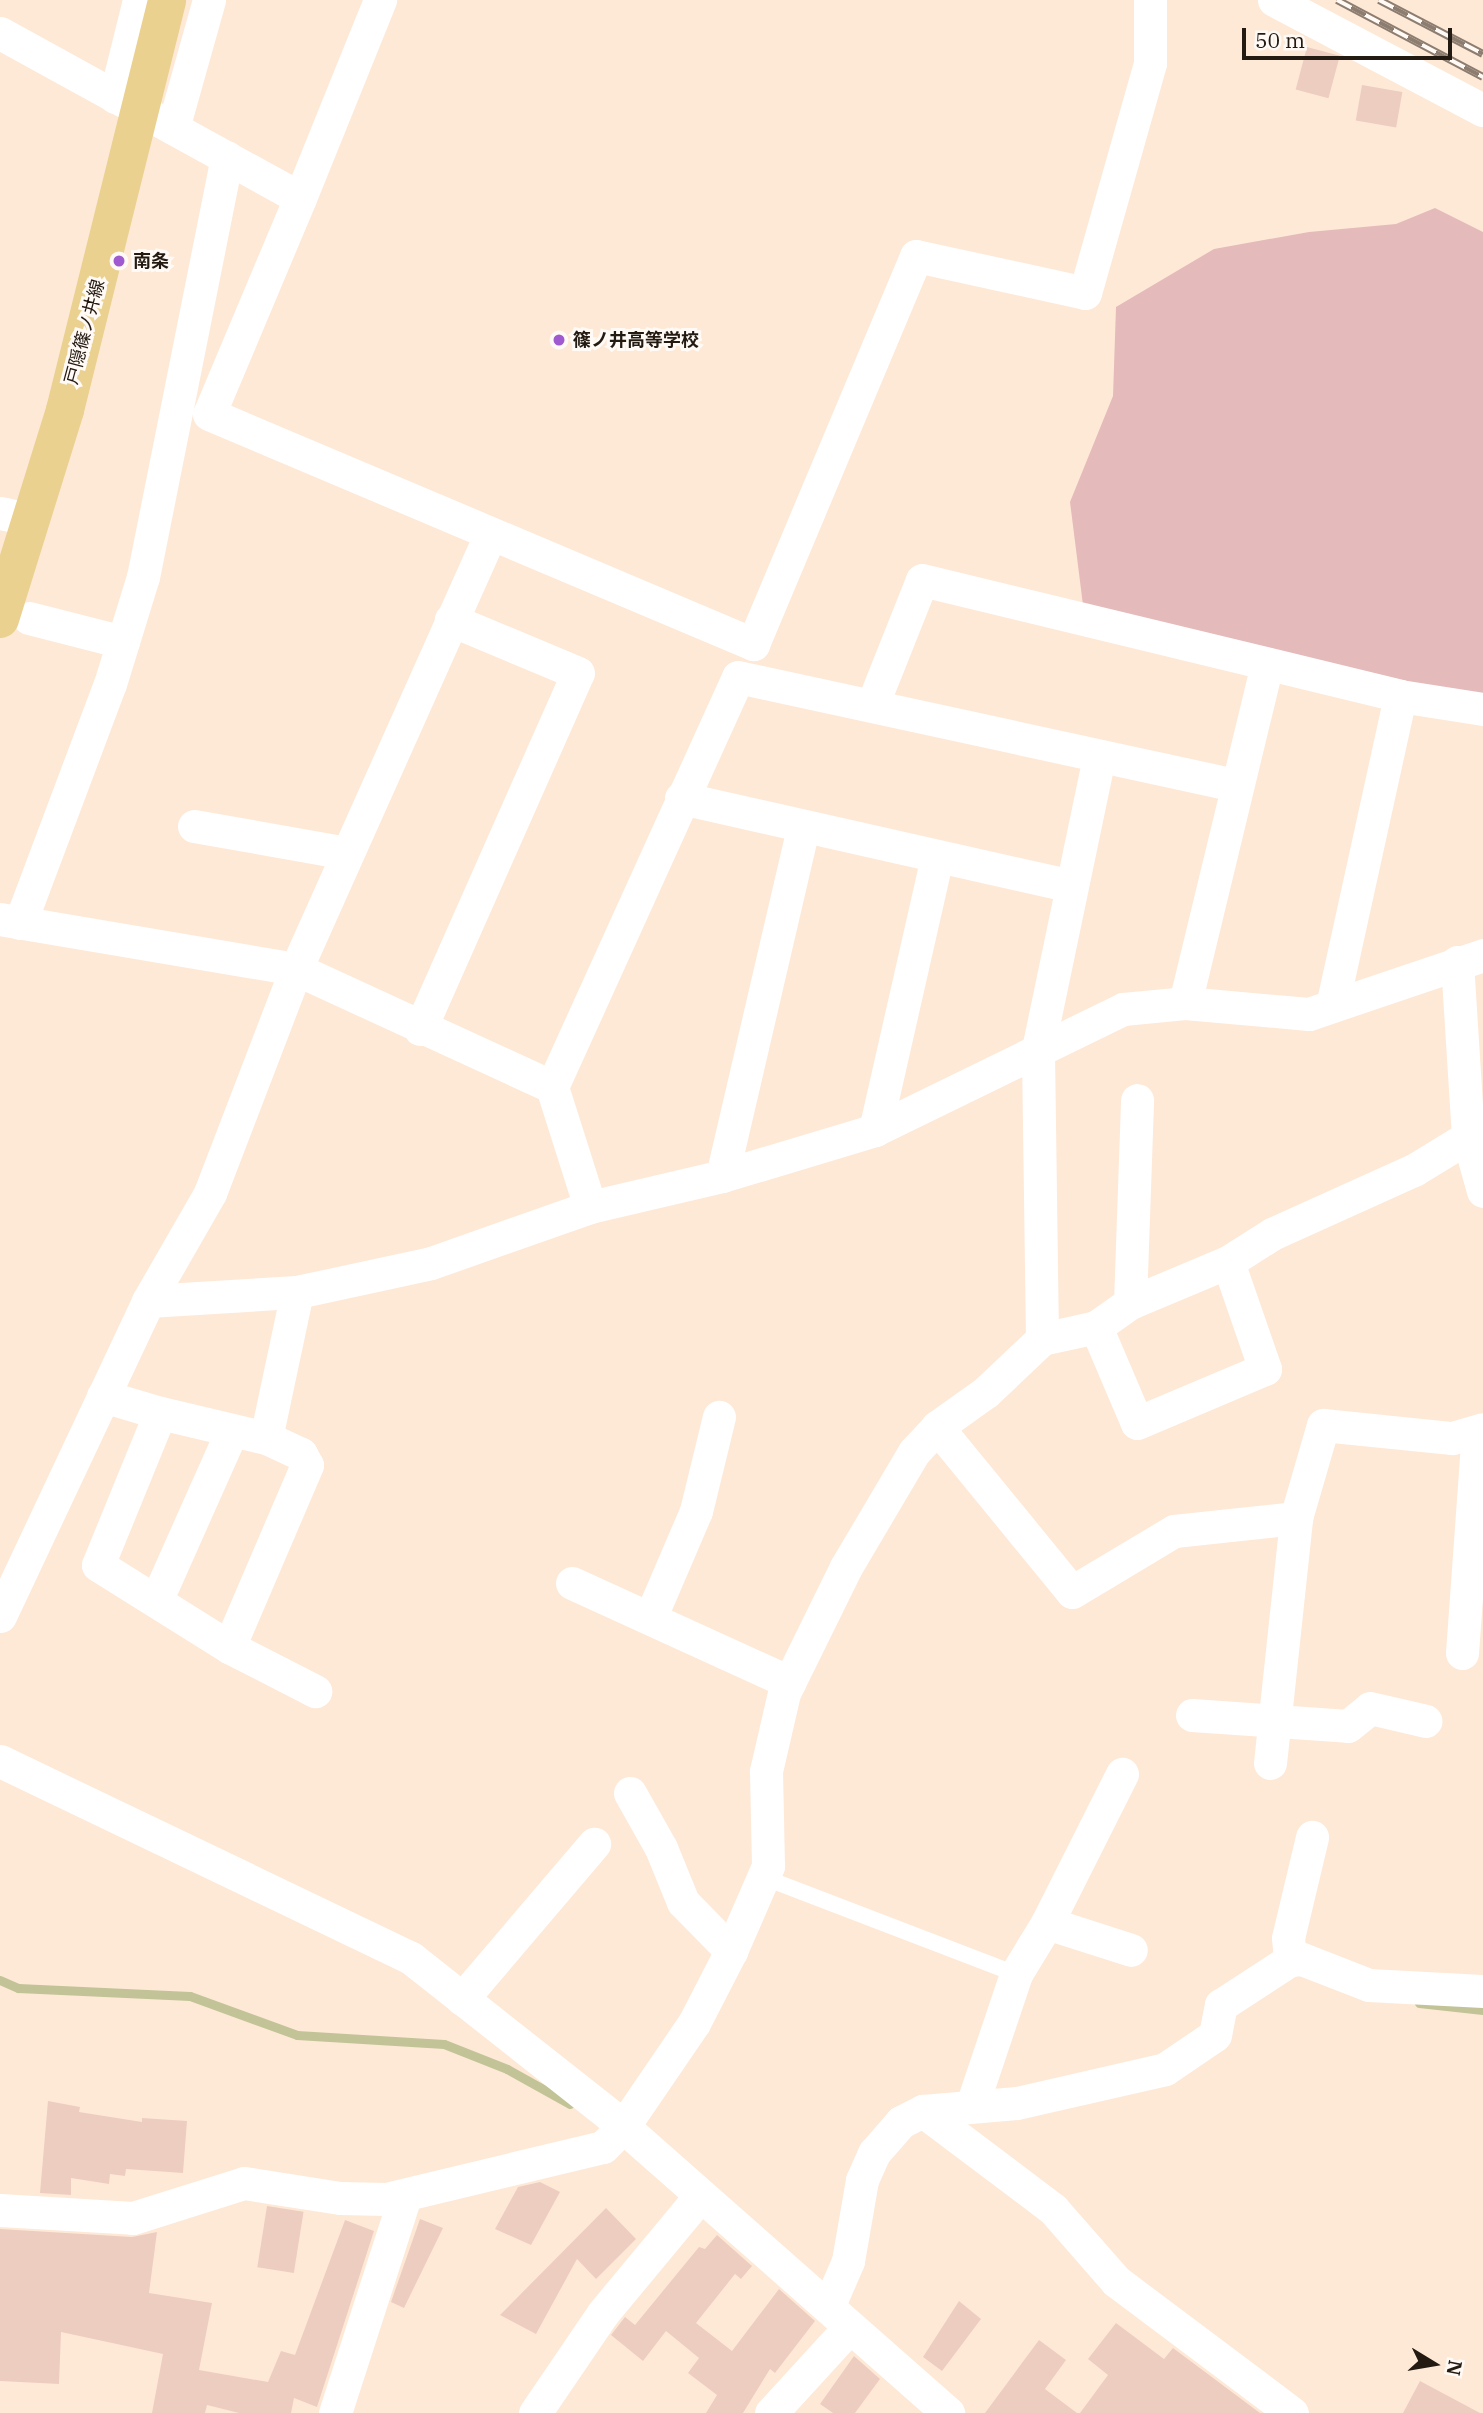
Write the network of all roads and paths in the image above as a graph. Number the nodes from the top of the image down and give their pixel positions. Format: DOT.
graph roads {
  1 [pos="139,0"];
  2 [pos="167,0"];
  3 [pos="209,0"];
  4 [pos="380,0"];
  5 [pos="1150,0"];
  6 [pos="1274,0"];
  7 [pos="0,33"];
  8 [pos="1483,110"];
  9 [pos="143,112"];
  10 [pos="227,157"];
  11 [pos="300,198"];
  12 [pos="194,411"];
  13 [pos="16,516"];
  14 [pos="490,536"];
  15 [pos="15,619"];
  16 [pos="451,620"];
  17 [pos="123,642"];
  18 [pos="1267,664"];
  19 [pos="1401,696"];
  20 [pos="873,704"];
  21 [pos="1483,709"];
  22 [pos="1099,758"];
  23 [pos="1235,785"];
  24 [pos="681,798"];
  25 [pos="194,827"];
  26 [pos="803,829"];
  27 [pos="347,853"];
  28 [pos="937,857"];
  29 [pos="1070,887"];
  30 [pos="10,921"];
  31 [pos="1470,959"];
  32 [pos="296,969"];
  33 [pos="1185,1003"];
  34 [pos="1332,1006"];
  35 [pos="420,1029"];
  36 [pos="1038,1049"];
  37 [pos="552,1087"];
  38 [pos="1137,1100"];
  39 [pos="875,1129"];
  40 [pos="1468,1137"];
  41 [pos="722,1176"];
  42 [pos="1483,1191"];
  43 [pos="590,1207"];
  44 [pos="1228,1262"];
  45 [pos="297,1292"];
  46 [pos="148,1301"];
  47 [pos="1130,1303"];
  48 [pos="1096,1326"];
  49 [pos="1042,1339"];
  50 [pos="103,1396"];
  51 [pos="160,1413"];
  52 [pos="719,1417"];
  53 [pos="937,1427"];
  54 [pos="232,1430"];
  55 [pos="1480,1430"];
  56 [pos="266,1438"];
  57 [pos="1296,1518"];
  58 [pos="572,1583"];
  59 [pos="156,1601"];
  60 [pos="0,1616"];
  61 [pos="651,1616"];
  62 [pos="229,1647"];
  63 [pos="1462,1653"];
  64 [pos="789,1682"];
  65 [pos="314,1690"];
  66 [pos="1192,1715"];
  67 [pos="1274,1720"];
  68 [pos="1426,1721"];
  69 [pos="0,1761"];
  70 [pos="1270,1763"];
  71 [pos="1122,1774"];
  72 [pos="630,1793"];
  73 [pos="1312,1837"];
  74 [pos="594,1844"];
  75 [pos="763,1877"];
  76 [pos="1048,1923"];
  77 [pos="1131,1950"];
  78 [pos="731,1951"];
  79 [pos="1290,1960"];
  80 [pos="1016,1974"];
  81 [pos="1483,1991"];
  82 [pos="462,1998"];
  83 [pos="972,2105"];
  84 [pos="923,2111"];
  85 [pos="623,2127"];
  86 [pos="405,2196"];
  87 [pos="700,2196"];
  88 [pos="0,2210"];
  89 [pos="839,2317"];
  90 [pos="335,2413"];
  91 [pos="535,2413"];
  92 [pos="771,2413"];
  93 [pos="948,2413"];
  94 [pos="1292,2413"];
  1 -- 9 [label="street"];
  2 -- 9 [label="main road, 戸隠篠ノ井線"];
  3 -- 9 [label="street"];
  4 -- 11 [label="street"];
  5 -- 14 [label="street"];
  6 -- 8 [label="street"];
  7 -- 9 [label="street"];
  9 -- 10 [label="street"];
  9 -- 13 [label="main road, 戸隠篠ノ井線"];
  10 -- 11 [label="street"];
  10 -- 12 [label="street"];
  11 -- 12 [label="street"];
  12 -- 14 [label="street"];
  12 -- 17 [label="street"];
  13 -- 15 [label="main road, 戸隠篠ノ井線"];
  14 -- 16 [label="street"];
  15 -- 17 [label="street"];
  16 -- 27 [label="street"];
  16 -- 35 [label="street"];
  17 -- 30 [label="street"];
  18 -- 19 [label="street"];
  18 -- 20 [label="street"];
  18 -- 23 [label="street"];
  19 -- 21 [label="street"];
  19 -- 34 [label="street"];
  20 -- 22 [label="street"];
  20 -- 24 [label="street"];
  22 -- 23 [label="street"];
  22 -- 29 [label="street"];
  23 -- 33 [label="street"];
  24 -- 26 [label="street"];
  24 -- 37 [label="street"];
  25 -- 27 [label="street"];
  26 -- 28 [label="street"];
  26 -- 41 [label="street"];
  27 -- 32 [label="street"];
  28 -- 29 [label="street"];
  28 -- 39 [label="street"];
  29 -- 36 [label="street"];
  30 -- 32 [label="street"];
  31 -- 34 [label="street"];
  31 -- 40 [label="street"];
  32 -- 35 [label="street"];
  32 -- 46 [label="street"];
  33 -- 34 [label="street"];
  33 -- 36 [label="street"];
  35 -- 37 [label="street"];
  36 -- 39 [label="street"];
  36 -- 49 [label="street"];
  37 -- 43 [label="street"];
  38 -- 47 [label="street"];
  39 -- 41 [label="street"];
  40 -- 42 [label="street"];
  40 -- 44 [label="street"];
  41 -- 43 [label="street"];
  43 -- 45 [label="street"];
  44 -- 47 [label="street"];
  44 -- 48 [label="street"];
  45 -- 46 [label="street"];
  45 -- 56 [label="street"];
  46 -- 50 [label="street"];
  47 -- 48 [label="street"];
  48 -- 49 [label="street"];
  49 -- 53 [label="street"];
  50 -- 51 [label="street"];
  50 -- 60 [label="street"];
  51 -- 54 [label="street"];
  51 -- 59 [label="street"];
  52 -- 61 [label="street"];
  53 -- 57 [label="street"];
  53 -- 64 [label="street"];
  54 -- 56 [label="street"];
  54 -- 59 [label="street"];
  55 -- 57 [label="street"];
  55 -- 63 [label="street"];
  56 -- 62 [label="street"];
  57 -- 67 [label="street"];
  58 -- 61 [label="street"];
  59 -- 62 [label="street"];
  61 -- 64 [label="street"];
  62 -- 65 [label="street"];
  64 -- 75 [label="street"];
  66 -- 67 [label="street"];
  67 -- 68 [label="street"];
  67 -- 70 [label="street"];
  69 -- 82 [label="street"];
  71 -- 76 [label="street"];
  72 -- 78 [label="street"];
  73 -- 79 [label="street"];
  74 -- 82 [label="street"];
  75 -- 78 [label="street"];
  75 -- 80 [label="lane"];
  76 -- 77 [label="street"];
  76 -- 80 [label="street"];
  78 -- 85 [label="street"];
  79 -- 81 [label="street"];
  79 -- 83 [label="street"];
  80 -- 83 [label="street"];
  82 -- 85 [label="street"];
  83 -- 84 [label="street"];
  84 -- 89 [label="street"];
  84 -- 94 [label="street"];
  85 -- 86 [label="street"];
  85 -- 87 [label="street"];
  86 -- 88 [label="street"];
  86 -- 90 [label="street"];
  87 -- 89 [label="street"];
  87 -- 91 [label="street"];
  89 -- 92 [label="street"];
  89 -- 93 [label="street"];
}
